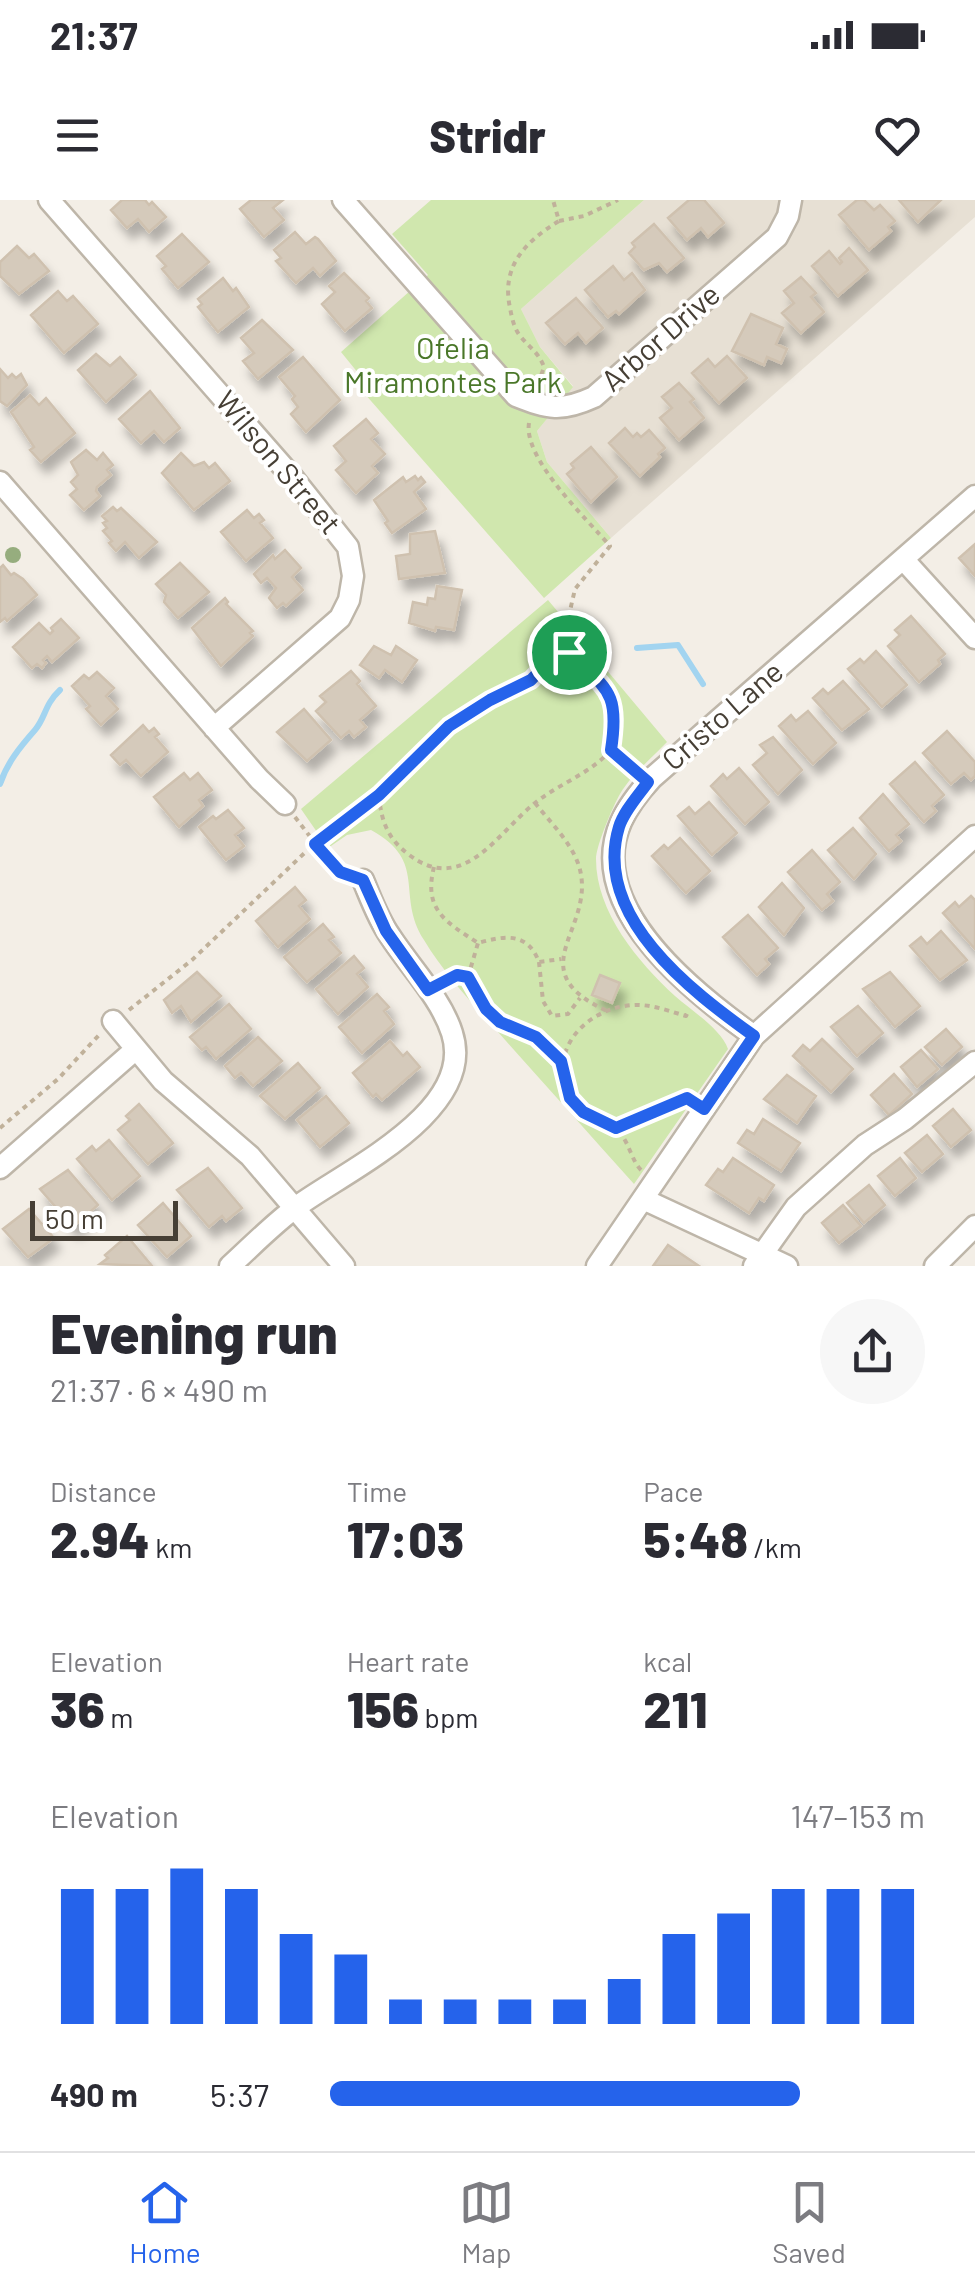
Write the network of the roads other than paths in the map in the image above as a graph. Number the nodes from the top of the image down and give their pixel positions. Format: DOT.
graph roads {
  1 [pos="48,200"];
  2 [pos="343,200"];
  3 [pos="791,200"];
  4 [pos="0,482"];
  5 [pos="975,496"];
  6 [pos="904,558"];
  7 [pos="975,638"];
  8 [pos="214,728"];
  9 [pos="285,804"];
  10 [pos="975,836"];
  11 [pos="363,880"];
  12 [pos="113,1021"];
  13 [pos="754,1036"];
  14 [pos="136,1049"];
  15 [pos="975,1062"];
  16 [pos="0,1168"];
  17 [pos="643,1199"];
  18 [pos="295,1208"];
  19 [pos="975,1226"];
  20 [pos="758,1260"];
  21 [pos="230,1266"];
  22 [pos="344,1266"];
  23 [pos="597,1266"];
  24 [pos="787,1266"];
  25 [pos="936,1266"];
  1 -- 8 [label="street, Wilson Street"];
  2 -- 3 [label="street, Arbor Drive"];
  4 -- 8 [label="street"];
  5 -- 6 [label="street"];
  6 -- 7 [label="street"];
  6 -- 13 [label="street, Cristo Lane"];
  8 -- 9 [label="street"];
  10 -- 13 [label="street"];
  11 -- 18 [label="street"];
  12 -- 14 [label="street"];
  13 -- 17 [label="street"];
  14 -- 16 [label="street"];
  14 -- 18 [label="street"];
  15 -- 20 [label="street"];
  17 -- 20 [label="street"];
  17 -- 23 [label="street"];
  18 -- 21 [label="street"];
  18 -- 22 [label="street"];
  19 -- 25 [label="street"];
  20 -- 24 [label="street"];
}
